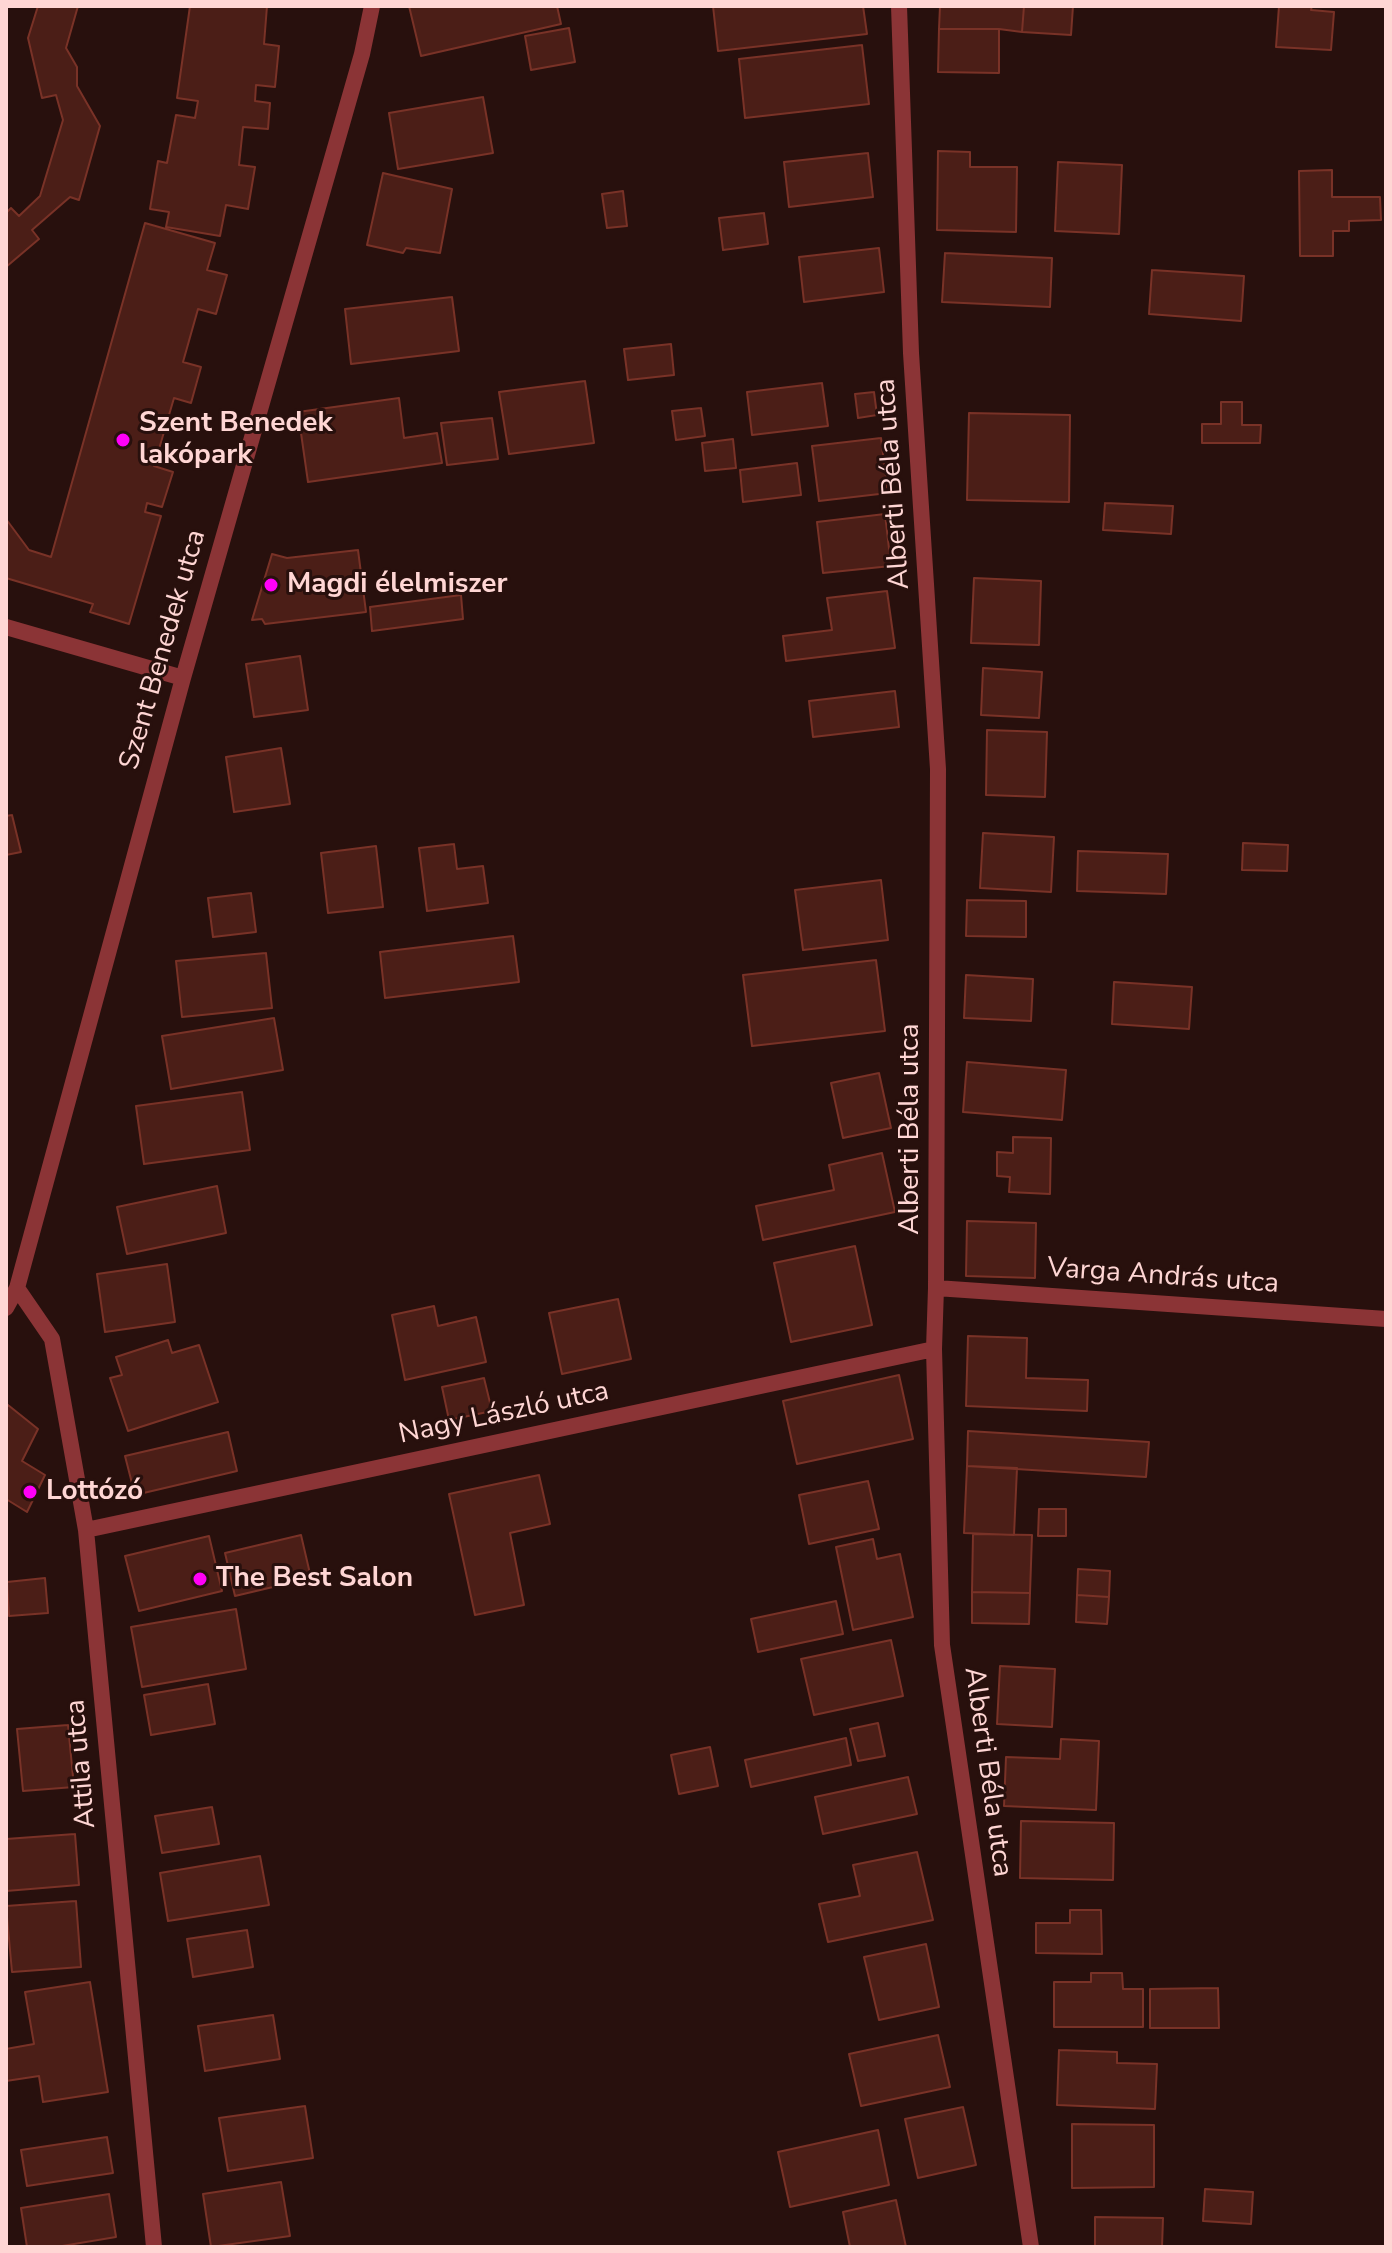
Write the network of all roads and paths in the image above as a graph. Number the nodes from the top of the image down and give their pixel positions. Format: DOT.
graph roads {
  1 [pos="372,6"];
  2 [pos="899,6"];
  3 [pos="6,627"];
  4 [pos="183,678"];
  5 [pos="17,1288"];
  6 [pos="936,1288"];
  7 [pos="6,1308"];
  8 [pos="1386,1319"];
  9 [pos="934,1349"];
  10 [pos="86,1530"];
  11 [pos="154,2247"];
  12 [pos="1031,2247"];
  1 -- 4 [label="street, Szent Benedek utca"];
  2 -- 6 [label="street, Alberti Béla utca"];
  3 -- 4 [label="street"];
  4 -- 5 [label="street, Szent Benedek utca"];
  5 -- 7 [label="street, Szent Benedek utca"];
  5 -- 10 [label="street, Attila utca"];
  6 -- 8 [label="street, Varga András utca"];
  6 -- 9 [label="street, Alberti Béla utca"];
  9 -- 10 [label="street, Nagy László utca"];
  9 -- 12 [label="street, Alberti Béla utca"];
  10 -- 11 [label="street, Attila utca"];
}
